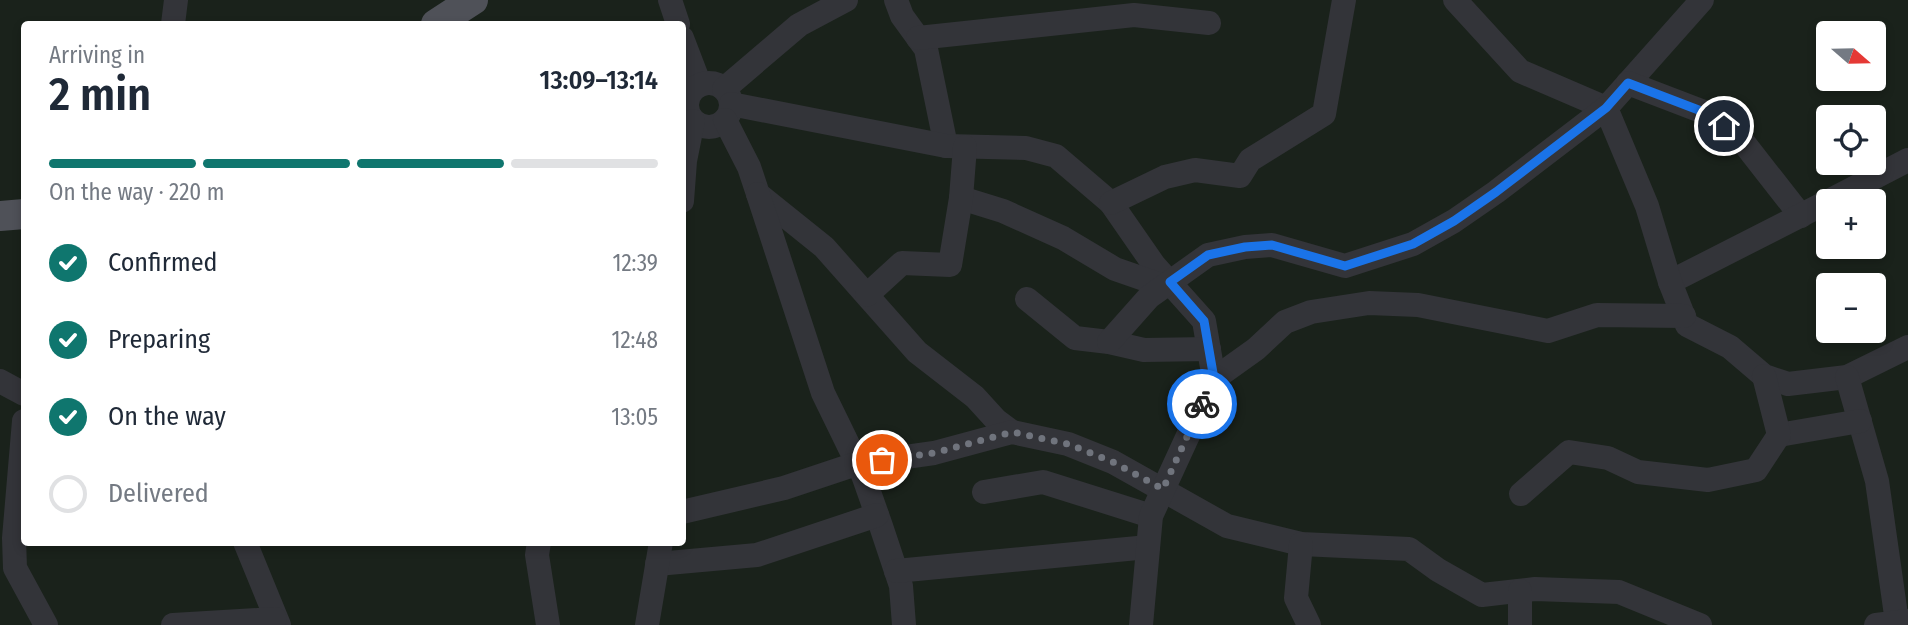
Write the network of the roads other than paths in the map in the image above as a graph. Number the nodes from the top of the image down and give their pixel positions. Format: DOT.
graph roads {
  1 [pos="176,0"];
  2 [pos="670,0"];
  3 [pos="846,0"];
  4 [pos="896,0"];
  5 [pos="1343,0"];
  6 [pos="1455,0"];
  7 [pos="1702,0"];
  8 [pos="173,21"];
  9 [pos="677,21"];
  10 [pos="1209,23"];
  11 [pos="918,38"];
  12 [pos="686,44"];
  13 [pos="1628,83"];
  14 [pos="720,99"];
  15 [pos="1606,108"];
  16 [pos="687,113"];
  17 [pos="686,137"];
  18 [pos="955,146"];
  19 [pos="1908,160"];
  20 [pos="1852,189"];
  21 [pos="758,194"];
  22 [pos="961,198"];
  23 [pos="1111,202"];
  24 [pos="1816,208"];
  25 [pos="21,214"];
  26 [pos="0,216"];
  27 [pos="1801,216"];
  28 [pos="1670,282"];
  29 [pos="1167,284"];
  30 [pos="867,295"];
  31 [pos="1027,299"];
  32 [pos="1684,316"];
  33 [pos="1109,342"];
  34 [pos="1908,347"];
  35 [pos="1209,349"];
  36 [pos="1764,376"];
  37 [pos="1847,377"];
  38 [pos="1214,379"];
  39 [pos="0,381"];
  40 [pos="21,392"];
  41 [pos="1860,421"];
  42 [pos="1012,432"];
  43 [pos="1779,435"];
  44 [pos="21,441"];
  45 [pos="856,464"];
  46 [pos="1163,489"];
  47 [pos="984,492"];
  48 [pos="1521,494"];
  49 [pos="686,511"];
  50 [pos="877,515"];
  51 [pos="1151,516"];
  52 [pos="7,537"];
  53 [pos="1301,544"];
  54 [pos="247,546"];
  55 [pos="538,546"];
  56 [pos="1148,547"];
  57 [pos="659,553"];
  58 [pos="896,571"];
  59 [pos="1520,591"];
  60 [pos="277,622"];
  61 [pos="1894,623"];
  62 [pos="46,625"];
  63 [pos="173,625"];
  64 [pos="548,625"];
  65 [pos="647,625"];
  66 [pos="904,625"];
  67 [pos="1141,625"];
  68 [pos="1309,625"];
  69 [pos="1520,625"];
  70 [pos="1700,625"];
  1 -- 8 [label="street"];
  2 -- 9 [label="street"];
  3 -- 14 [label="street"];
  4 -- 11 [label="street"];
  5 -- 23 [label="street"];
  6 -- 15 [label="street"];
  7 -- 13 [label="street"];
  10 -- 11 [label="street"];
  11 -- 18 [label="street"];
  12 -- 14 [label="street"];
  13 -- 15 [label="street"];
  13 -- 27 [label="street"];
  14 -- 16 [label="street"];
  14 -- 16 [label="street"];
  14 -- 18 [label="street"];
  14 -- 21 [label="street"];
  15 -- 28 [label="street"];
  15 -- 29 [label="street"];
  16 -- 17 [label="street"];
  18 -- 22 [label="street"];
  18 -- 23 [label="street"];
  19 -- 20 [label="street"];
  21 -- 30 [label="street"];
  21 -- 45 [label="street"];
  22 -- 29 [label="street"];
  22 -- 30 [label="street"];
  23 -- 29 [label="street"];
  24 -- 27 [label="street"];
  25 -- 26 [label="main road"];
  27 -- 28 [label="street"];
  28 -- 32 [label="street"];
  29 -- 33 [label="street"];
  29 -- 35 [label="street"];
  30 -- 42 [label="street"];
  31 -- 33 [label="street"];
  32 -- 36 [label="street"];
  32 -- 38 [label="street"];
  33 -- 35 [label="street"];
  34 -- 37 [label="street"];
  35 -- 38 [label="street"];
  36 -- 37 [label="street"];
  36 -- 43 [label="street"];
  37 -- 41 [label="street"];
  38 -- 46 [label="street"];
  39 -- 40 [label="street"];
  41 -- 43 [label="street"];
  41 -- 61 [label="street"];
  42 -- 45 [label="street"];
  42 -- 46 [label="street"];
  43 -- 48 [label="street"];
  44 -- 52 [label="street"];
  45 -- 49 [label="street"];
  45 -- 50 [label="street"];
  46 -- 51 [label="street"];
  46 -- 53 [label="street"];
  47 -- 51 [label="street"];
  50 -- 57 [label="street"];
  50 -- 58 [label="street"];
  51 -- 56 [label="street"];
  52 -- 62 [label="street"];
  53 -- 59 [label="street"];
  53 -- 68 [label="street"];
  54 -- 60 [label="street"];
  55 -- 64 [label="street"];
  56 -- 58 [label="street"];
  56 -- 67 [label="street"];
  57 -- 65 [label="street"];
  58 -- 66 [label="street"];
  59 -- 69 [label="street"];
  59 -- 70 [label="street"];
  60 -- 63 [label="street"];
}
